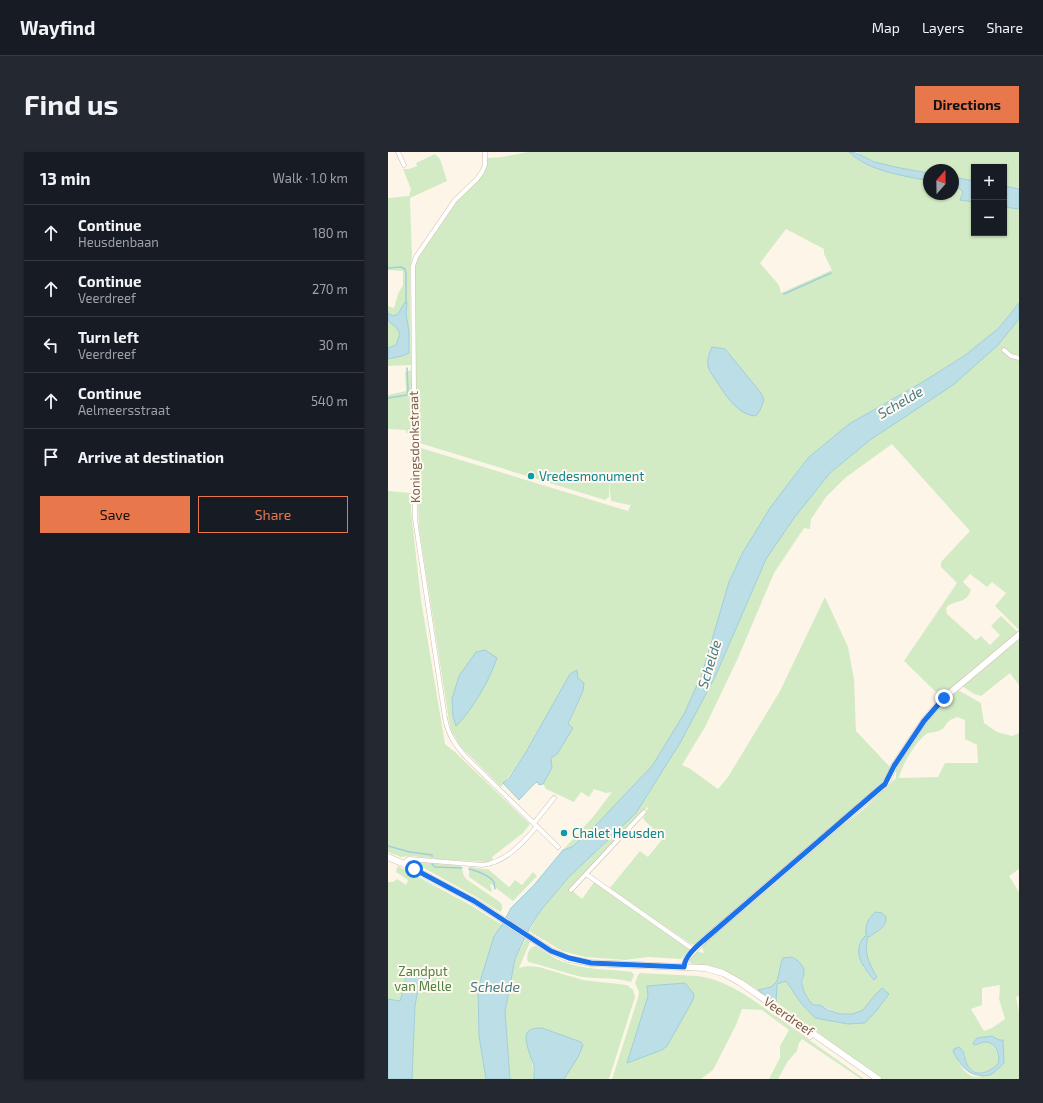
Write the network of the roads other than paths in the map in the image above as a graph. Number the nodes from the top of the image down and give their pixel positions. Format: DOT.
graph roads {
  1 [pos="398,152"];
  2 [pos="486,152"];
  3 [pos="404,165"];
  4 [pos="1004,350"];
  5 [pos="1019,358"];
  6 [pos="1019,636"];
  7 [pos="554,798"];
  8 [pos="643,814"];
  9 [pos="536,825"];
  10 [pos="558,847"];
  11 [pos="388,857"];
  12 [pos="404,864"];
  13 [pos="586,874"];
  14 [pos="571,890"];
  15 [pos="694,950"];
  16 [pos="684,967"];
  17 [pos="801,1028"];
  18 [pos="870,1079"];
  19 [pos="878,1079"];
  1 -- 3 [label="street"];
  2 -- 9 [label="street, Koningsdonkstraat"];
  4 -- 5 [label="street"];
  6 -- 15 [label="main road"];
  7 -- 9 [label="street"];
  8 -- 13 [label="street"];
  9 -- 10 [label="street, Koningsdonkstraat"];
  9 -- 12 [label="street"];
  11 -- 12 [label="main road, Veerdreef"];
  12 -- 16 [label="main road, Veerdreef"];
  13 -- 14 [label="street"];
  13 -- 15 [label="street"];
  15 -- 16 [label="main road"];
  16 -- 17 [label="main road, Veerdreef"];
  17 -- 18 [label="main road, Veerdreef"];
  17 -- 19 [label="main road, Veerdreef"];
}
